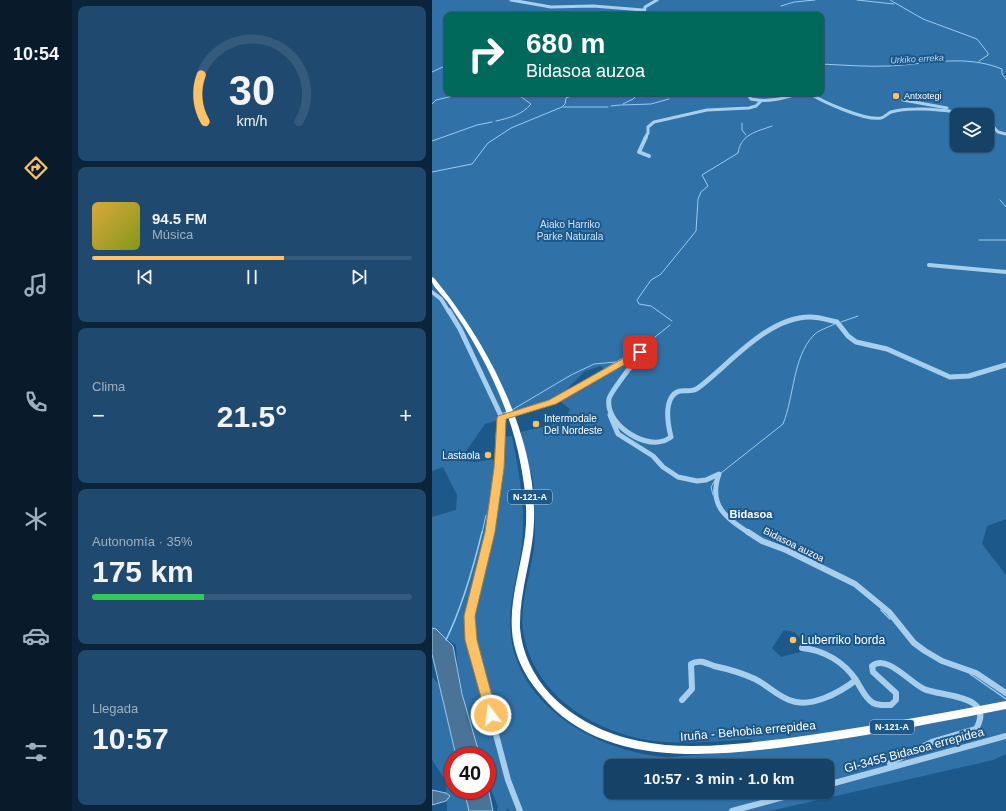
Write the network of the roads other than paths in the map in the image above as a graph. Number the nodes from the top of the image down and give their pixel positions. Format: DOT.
graph roads {
  1 [pos="511,0"];
  2 [pos="657,0"];
  3 [pos="643,10"];
  4 [pos="749,96"];
  5 [pos="790,96"];
  6 [pos="814,96"];
  7 [pos="903,100"];
  8 [pos="761,102"];
  9 [pos="950,109"];
  10 [pos="950,112"];
  11 [pos="994,128"];
  12 [pos="1006,134"];
  13 [pos="649,156"];
  14 [pos="929,265"];
  15 [pos="1006,272"];
  16 [pos="432,279"];
  17 [pos="432,292"];
  18 [pos="1006,365"];
  19 [pos="610,414"];
  20 [pos="502,418"];
  21 [pos="802,648"];
  22 [pos="856,680"];
  23 [pos="1006,693"];
  24 [pos="682,700"];
  25 [pos="1006,705"];
  26 [pos="1006,736"];
  27 [pos="891,767"];
  28 [pos="834,783"];
  29 [pos="776,799"];
  30 [pos="520,811"];
  31 [pos="732,811"];
  1 -- 3 [label="street"];
  2 -- 3 [label="street"];
  4 -- 8 [label="street"];
  5 -- 8 [label="street"];
  6 -- 10 [label="street"];
  7 -- 9 [label="street"];
  8 -- 13 [label="street"];
  11 -- 12 [label="street"];
  14 -- 15 [label="street"];
  16 -- 25 [label="highway, Iruña - Behobia errepidea / N-121-A"];
  17 -- 20 [label="street"];
  18 -- 19 [label="street"];
  19 -- 20 [label="street, Bidasoa auzoa"];
  19 -- 23 [label="street, Bidasoa auzoa"];
  20 -- 30 [label="street"];
  21 -- 22 [label="street"];
  22 -- 24 [label="street"];
  22 -- 27 [label="street"];
  26 -- 27 [label="street, GI-3455 Bidasoa errepidea"];
  27 -- 28 [label="street, GI-3455 Bidasoa errepidea"];
  29 -- 31 [label="street"];
}
